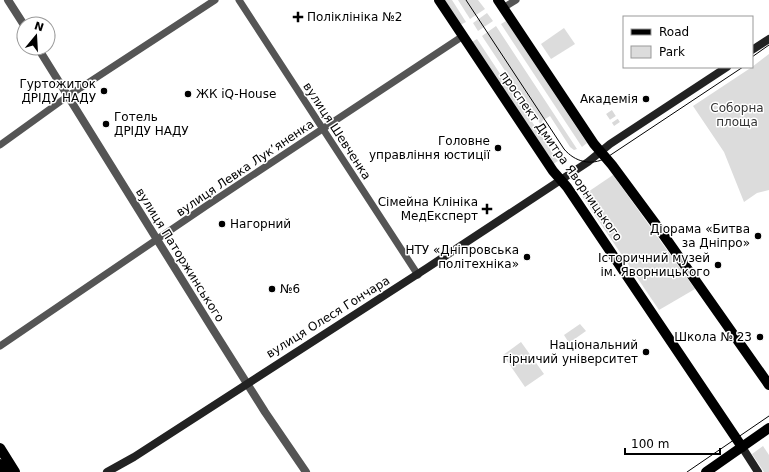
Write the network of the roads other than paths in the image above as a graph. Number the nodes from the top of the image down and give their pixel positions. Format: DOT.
graph roads {
  1 [pos="8,0"];
  2 [pos="215,0"];
  3 [pos="239,0"];
  4 [pos="439,0"];
  5 [pos="516,0"];
  6 [pos="501,4"];
  7 [pos="18,16"];
  8 [pos="463,36"];
  9 [pos="769,39"];
  10 [pos="753,49"];
  11 [pos="43,56"];
  12 [pos="726,68"];
  13 [pos="68,96"];
  14 [pos="323,128"];
  15 [pos="0,144"];
  16 [pos="601,152"];
  17 [pos="561,180"];
  18 [pos="157,240"];
  19 [pos="418,275"];
  20 [pos="0,346"];
  21 [pos="247,383"];
  22 [pos="769,385"];
  23 [pos="769,428"];
  24 [pos="742,447"];
  25 [pos="0,448"];
  26 [pos="0,464"];
  27 [pos="5,472"];
  28 [pos="15,472"];
  29 [pos="107,472"];
  30 [pos="306,472"];
  31 [pos="706,472"];
  32 [pos="758,472"];
  1 -- 7 [label="street"];
  2 -- 13 [label="street"];
  3 -- 14 [label="street, вулиця Шевченка"];
  4 -- 8 [label="main road, проспект Дмитра Яворницького"];
  5 -- 6 [label="street"];
  6 -- 16 [label="main road"];
  8 -- 14 [label="street, вулиця Левка Лукʼяненка"];
  8 -- 17 [label="main road, проспект Дмитра Яворницького"];
  9 -- 10 [label="main road"];
  11 -- 13 [label="street, вулиця Паторжинського"];
  12 -- 16 [label="main road"];
  13 -- 15 [label="street"];
  13 -- 18 [label="street, вулиця Паторжинського"];
  14 -- 18 [label="street, вулиця Левка Лукʼяненка"];
  14 -- 19 [label="street, вулиця Шевченка"];
  16 -- 17 [label="main road, вулиця Олеся Гончара"];
  16 -- 22 [label="main road"];
  17 -- 19 [label="main road, вулиця Олеся Гончара"];
  17 -- 24 [label="main road, проспект Дмитра Яворницького"];
  18 -- 20 [label="street, вулиця Левка Лукʼяненка"];
  18 -- 21 [label="street, вулиця Паторжинського"];
  19 -- 21 [label="main road, вулиця Олеся Гончара"];
  21 -- 29 [label="main road, вулиця Олеся Гончара"];
  21 -- 30 [label="street, вулиця Паторжинського"];
  23 -- 24 [label="main road"];
  24 -- 31 [label="main road"];
  24 -- 32 [label="main road, проспект Дмитра Яворницького"];
  25 -- 28 [label="main road"];
  26 -- 27 [label="main road"];
}
